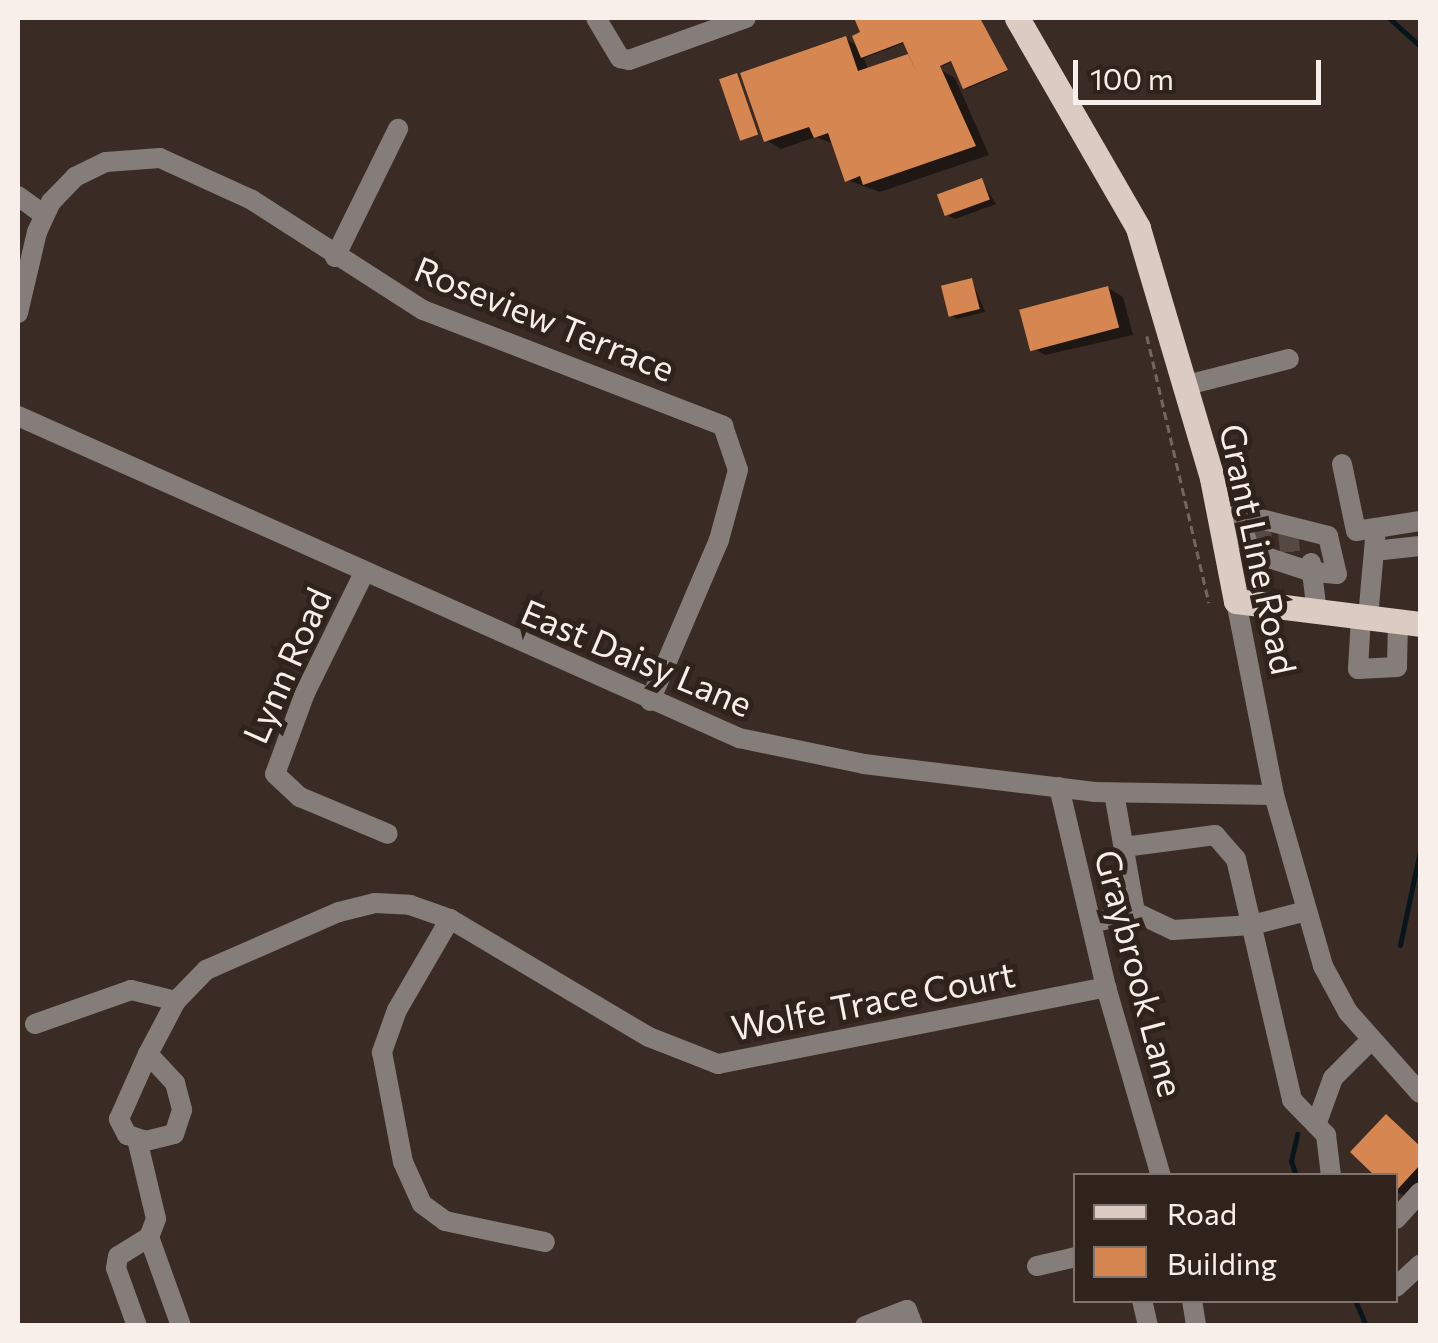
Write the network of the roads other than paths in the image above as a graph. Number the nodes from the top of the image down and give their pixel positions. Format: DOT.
graph roads {
  1 [pos="596,18"];
  2 [pos="746,18"];
  3 [pos="1017,18"];
  4 [pos="398,129"];
  5 [pos="18,196"];
  6 [pos="44,215"];
  7 [pos="334,257"];
  8 [pos="18,313"];
  9 [pos="1289,359"];
  10 [pos="1187,385"];
  11 [pos="18,416"];
  12 [pos="1342,464"];
  13 [pos="1244,516"];
  14 [pos="1420,520"];
  15 [pos="1376,528"];
  16 [pos="1420,546"];
  17 [pos="1374,551"];
  18 [pos="1301,565"];
  19 [pos="364,573"];
  20 [pos="1236,601"];
  21 [pos="1317,611"];
  22 [pos="1364,617"];
  23 [pos="1409,623"];
  24 [pos="650,700"];
  25 [pos="1059,787"];
  26 [pos="1114,792"];
  27 [pos="1274,794"];
  28 [pos="388,834"];
  29 [pos="1124,847"];
  30 [pos="1135,912"];
  31 [pos="1306,912"];
  32 [pos="450,919"];
  33 [pos="1092,923"];
  34 [pos="1252,925"];
  35 [pos="1106,988"];
  36 [pos="176,1001"];
  37 [pos="36,1024"];
  38 [pos="1371,1040"];
  39 [pos="148,1054"];
  40 [pos="1420,1092"];
  41 [pos="1316,1125"];
  42 [pos="137,1140"];
  43 [pos="1160,1173"];
  44 [pos="1331,1173"];
  45 [pos="1420,1192"];
  46 [pos="1398,1216"];
  47 [pos="149,1236"];
  48 [pos="544,1242"];
  49 [pos="1073,1258"];
  50 [pos="1420,1265"];
  51 [pos="1037,1266"];
  52 [pos="1398,1285"];
  53 [pos="137,1326"];
  54 [pos="181,1326"];
  55 [pos="865,1326"];
  56 [pos="913,1326"];
  1 -- 2 [label="street"];
  3 -- 10 [label="main road, Grant Line Road"];
  4 -- 7 [label="street"];
  5 -- 6 [label="street"];
  6 -- 7 [label="street, Roseview Terrace"];
  6 -- 8 [label="street, Roseview Terrace"];
  7 -- 24 [label="street, Roseview Terrace"];
  9 -- 10 [label="street"];
  10 -- 13 [label="main road, Grant Line Road"];
  11 -- 19 [label="street, East Daisy Lane"];
  12 -- 15 [label="street"];
  13 -- 18 [label="street"];
  13 -- 18 [label="street"];
  13 -- 20 [label="main road, Grant Line Road"];
  14 -- 15 [label="street"];
  15 -- 17 [label="street"];
  16 -- 17 [label="street"];
  17 -- 22 [label="street"];
  18 -- 21 [label="street"];
  19 -- 24 [label="street, East Daisy Lane"];
  19 -- 28 [label="street, Lynn Road"];
  20 -- 21 [label="main road"];
  20 -- 27 [label="street, Grant Line Road"];
  21 -- 22 [label="main road"];
  22 -- 23 [label="main road"];
  22 -- 23 [label="street"];
  24 -- 25 [label="street, East Daisy Lane"];
  25 -- 26 [label="street, East Daisy Lane"];
  25 -- 33 [label="street, Graybrook Lane"];
  26 -- 27 [label="street, East Daisy Lane"];
  26 -- 29 [label="street"];
  27 -- 31 [label="street, Grant Line Road"];
  29 -- 30 [label="street"];
  29 -- 34 [label="street"];
  30 -- 33 [label="street"];
  30 -- 34 [label="street"];
  31 -- 34 [label="street"];
  31 -- 38 [label="street, Grant Line Road"];
  32 -- 35 [label="street, Wolfe Trace Court"];
  32 -- 36 [label="street, Wolfe Trace Court"];
  32 -- 48 [label="street"];
  33 -- 35 [label="street, Graybrook Lane"];
  34 -- 41 [label="street"];
  35 -- 43 [label="street, Graybrook Lane"];
  36 -- 37 [label="street"];
  36 -- 39 [label="street, Wolfe Trace Court"];
  38 -- 40 [label="street, Grant Line Road"];
  38 -- 41 [label="street"];
  39 -- 42 [label="street, Wolfe Trace Court"];
  39 -- 42 [label="street"];
  41 -- 44 [label="street"];
  42 -- 47 [label="street"];
  45 -- 46 [label="street"];
  47 -- 53 [label="street"];
  47 -- 54 [label="street"];
  49 -- 51 [label="street"];
  50 -- 52 [label="street"];
  55 -- 56 [label="street"];
}
